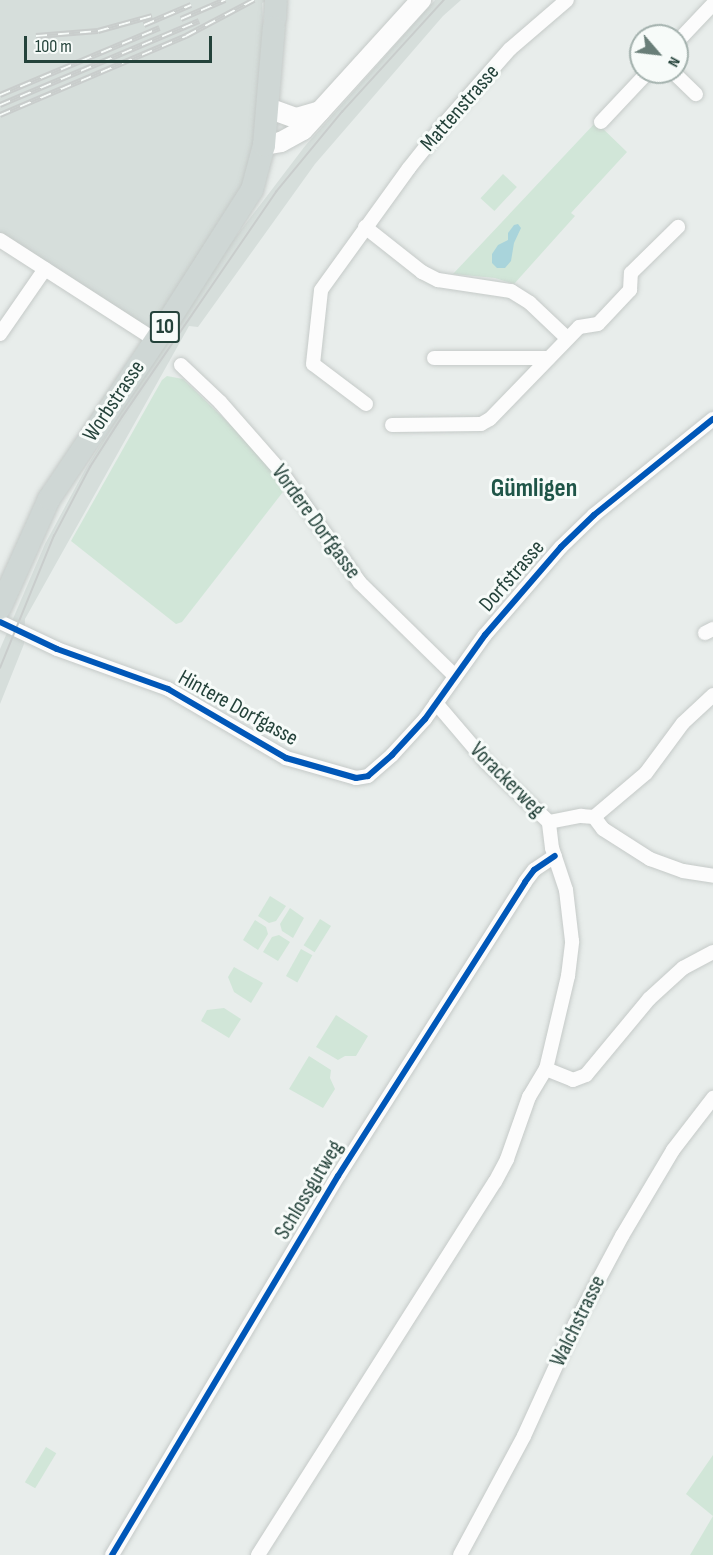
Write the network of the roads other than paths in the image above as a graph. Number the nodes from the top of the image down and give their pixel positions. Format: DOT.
graph roads {
  1 [pos="421,0"];
  2 [pos="567,0"];
  3 [pos="713,4"];
  4 [pos="275,15"];
  5 [pos="689,29"];
  6 [pos="637,84"];
  7 [pos="686,84"];
  8 [pos="696,94"];
  9 [pos="268,108"];
  10 [pos="320,111"];
  11 [pos="601,122"];
  12 [pos="264,145"];
  13 [pos="365,227"];
  14 [pos="678,227"];
  15 [pos="0,240"];
  16 [pos="45,269"];
  17 [pos="0,334"];
  18 [pos="567,338"];
  19 [pos="155,340"];
  20 [pos="434,358"];
  21 [pos="548,358"];
  22 [pos="181,365"];
  23 [pos="366,404"];
  24 [pos="713,419"];
  25 [pos="392,425"];
  26 [pos="0,608"];
  27 [pos="0,622"];
  28 [pos="455,676"];
  29 [pos="713,695"];
  30 [pos="436,703"];
  31 [pos="362,777"];
  32 [pos="594,817"];
  33 [pos="549,822"];
  34 [pos="555,856"];
  35 [pos="713,876"];
  36 [pos="713,952"];
  37 [pos="546,1070"];
  38 [pos="713,1098"];
  39 [pos="112,1555"];
  40 [pos="258,1555"];
  41 [pos="460,1555"];
  1 -- 10 [label="street"];
  2 -- 13 [label="street, Mattenstrasse"];
  3 -- 5 [label="street"];
  4 -- 9 [label="main road, Worbstrasse / 10"];
  6 -- 11 [label="street"];
  7 -- 8 [label="street"];
  9 -- 10 [label="street"];
  9 -- 12 [label="main road, Worbstrasse / 10"];
  10 -- 12 [label="street"];
  12 -- 19 [label="main road, Worbstrasse / 10"];
  13 -- 18 [label="street"];
  13 -- 23 [label="street, Mattenstrasse"];
  14 -- 18 [label="street"];
  15 -- 16 [label="street"];
  16 -- 17 [label="street"];
  16 -- 19 [label="street"];
  18 -- 21 [label="street"];
  19 -- 26 [label="main road, Worbstrasse / 10"];
  20 -- 21 [label="street"];
  21 -- 25 [label="street"];
  22 -- 28 [label="street, Vordere Dorfgasse"];
  24 -- 28 [label="street, Dorfstrasse"];
  27 -- 31 [label="street, Hintere Dorfgasse"];
  28 -- 30 [label="street, Dorfstrasse"];
  29 -- 32 [label="street"];
  30 -- 31 [label="street, Dorfstrasse"];
  30 -- 33 [label="street, Vorackerweg"];
  32 -- 33 [label="street, Vorackerweg"];
  32 -- 35 [label="street"];
  33 -- 34 [label="street"];
  34 -- 37 [label="street"];
  34 -- 39 [label="street, Schlossgutweg"];
  36 -- 37 [label="street"];
  37 -- 40 [label="street"];
  38 -- 41 [label="street, Walchstrasse"];
}
